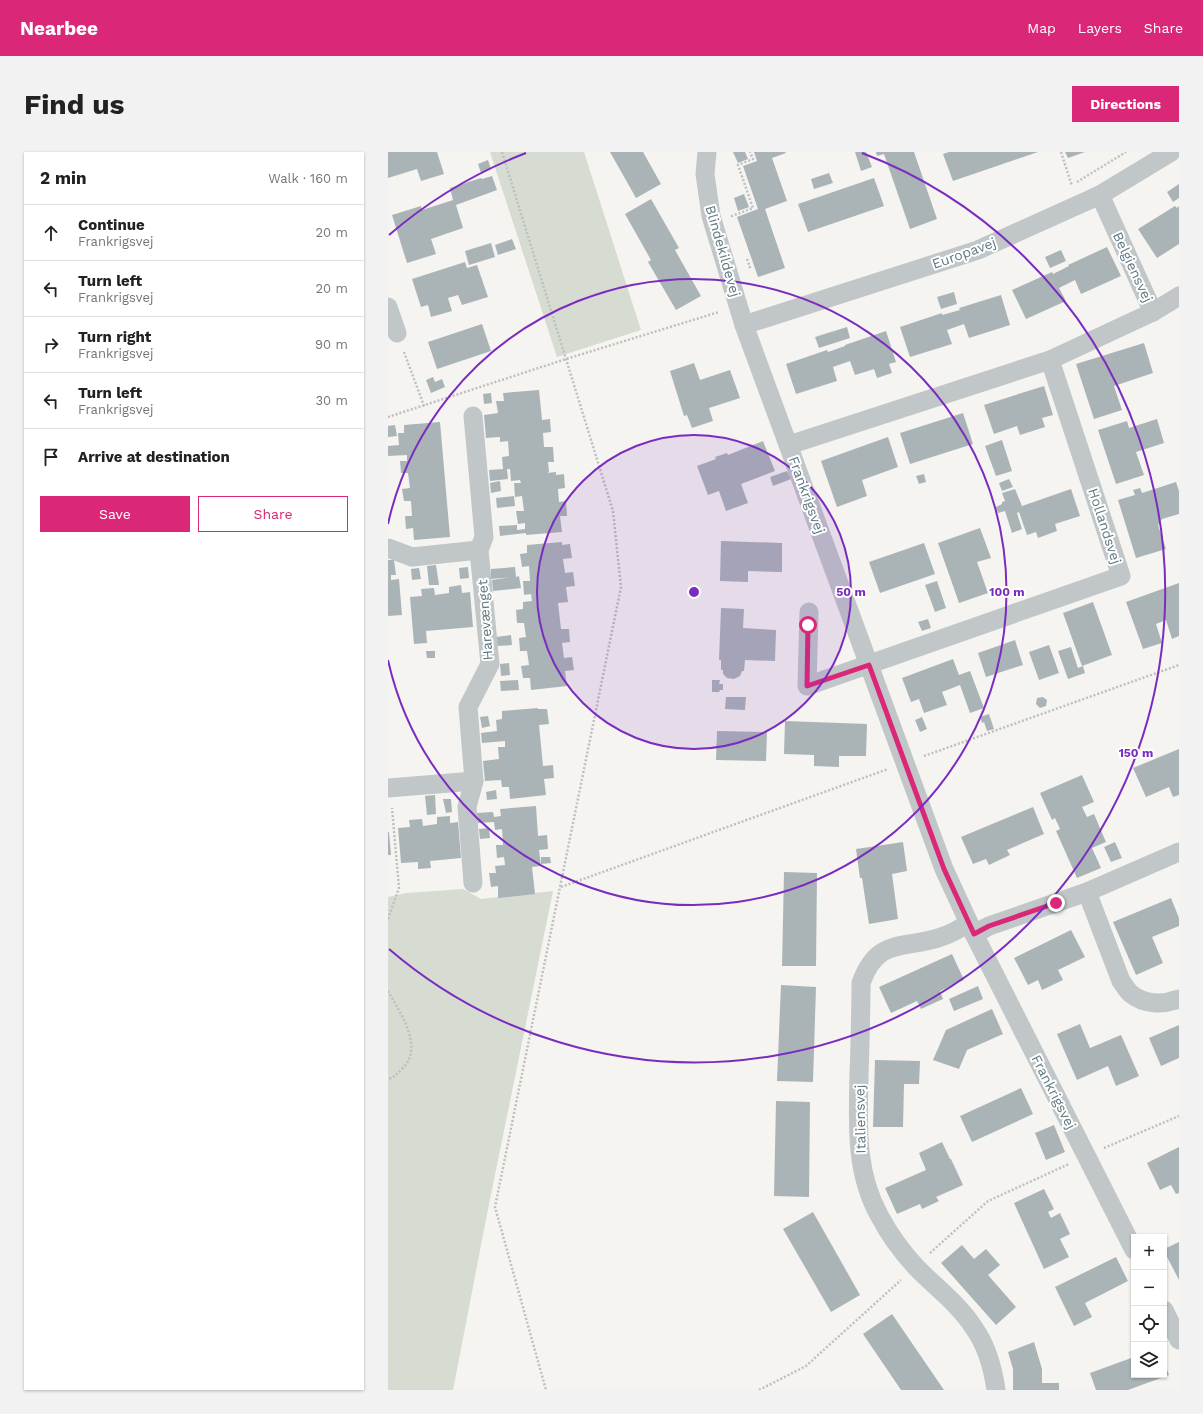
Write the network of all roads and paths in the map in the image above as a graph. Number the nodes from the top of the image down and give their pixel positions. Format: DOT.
graph roads {
  1 [pos="502,152"];
  2 [pos="708,152"];
  3 [pos="750,152"];
  4 [pos="1061,152"];
  5 [pos="1126,152"];
  6 [pos="1171,152"];
  7 [pos="1072,184"];
  8 [pos="1065,188"];
  9 [pos="1100,195"];
  10 [pos="1079,204"];
  11 [pos="734,223"];
  12 [pos="745,253"];
  13 [pos="729,276"];
  14 [pos="1179,296"];
  15 [pos="738,306"];
  16 [pos="388,307"];
  17 [pos="1153,312"];
  18 [pos="744,325"];
  19 [pos="397,333"];
  20 [pos="566,359"];
  21 [pos="1050,360"];
  22 [pos="424,406"];
  23 [pos="473,416"];
  24 [pos="388,417"];
  25 [pos="789,445"];
  26 [pos="388,548"];
  27 [pos="479,550"];
  28 [pos="809,612"];
  29 [pos="869,665"];
  30 [pos="1179,665"];
  31 [pos="905,763"];
  32 [pos="474,781"];
  33 [pos="389,788"];
  34 [pos="1179,852"];
  35 [pos="473,883"];
  36 [pos="561,887"];
  37 [pos="1087,892"];
  38 [pos="388,919"];
  39 [pos="971,929"];
  40 [pos="388,991"];
  41 [pos="1179,999"];
  42 [pos="388,1079"];
  43 [pos="1179,1116"];
  44 [pos="1087,1155"];
  45 [pos="1131,1244"];
  46 [pos="915,1266"];
  47 [pos="1167,1316"];
  48 [pos="1179,1340"];
  49 [pos="546,1390"];
  50 [pos="759,1390"];
  51 [pos="996,1390"];
  1 -- 20 [label="path"];
  2 -- 13 [label="street, Blindekildevej"];
  3 -- 11 [label="path"];
  4 -- 7 [label="path"];
  5 -- 7 [label="path"];
  6 -- 9 [label="street, Europavej"];
  7 -- 8 [label="path"];
  7 -- 10 [label="path"];
  9 -- 10 [label="street, Europavej"];
  9 -- 17 [label="street, Belgiensvej"];
  10 -- 18 [label="street, Europavej"];
  12 -- 13 [label="path"];
  13 -- 15 [label="street, Blindekildevej"];
  14 -- 17 [label="street, Belgiensvej"];
  15 -- 18 [label="street, Blindekildevej"];
  15 -- 20 [label="path"];
  16 -- 19 [label="street"];
  17 -- 21 [label="street"];
  18 -- 25 [label="street, Frankrigsvej"];
  19 -- 22 [label="path"];
  20 -- 22 [label="path"];
  20 -- 36 [label="path"];
  21 -- 25 [label="street"];
  21 -- 29 [label="street, Hollandsvej"];
  22 -- 24 [label="path"];
  23 -- 27 [label="street, Harevænget"];
  25 -- 29 [label="street, Frankrigsvej"];
  26 -- 27 [label="street"];
  27 -- 32 [label="street, Harevænget"];
  28 -- 29 [label="street"];
  29 -- 31 [label="street, Frankrigsvej"];
  30 -- 31 [label="path"];
  31 -- 36 [label="path"];
  31 -- 39 [label="street, Frankrigsvej"];
  32 -- 33 [label="street"];
  32 -- 35 [label="street, Harevænget"];
  33 -- 38 [label="path"];
  34 -- 37 [label="street"];
  36 -- 49 [label="path"];
  37 -- 39 [label="street"];
  37 -- 41 [label="street"];
  39 -- 44 [label="street, Frankrigsvej"];
  39 -- 46 [label="street, Italiensvej"];
  40 -- 42 [label="path"];
  43 -- 44 [label="path"];
  44 -- 45 [label="street, Frankrigsvej"];
  44 -- 46 [label="path"];
  46 -- 50 [label="path"];
  46 -- 51 [label="street, Italiensvej"];
  47 -- 48 [label="street"];
}
